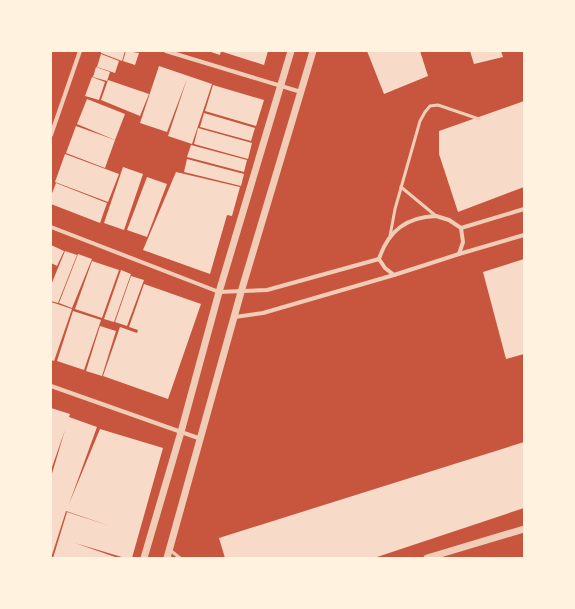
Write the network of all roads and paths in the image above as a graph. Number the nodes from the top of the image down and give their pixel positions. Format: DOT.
graph roads {
  1 [pos="80,51"];
  2 [pos="166,51"];
  3 [pos="291,51"];
  4 [pos="313,51"];
  5 [pos="281,86"];
  6 [pos="301,92"];
  7 [pos="479,119"];
  8 [pos="51,135"];
  9 [pos="401,187"];
  10 [pos="524,209"];
  11 [pos="436,216"];
  12 [pos="51,227"];
  13 [pos="460,228"];
  14 [pos="524,235"];
  15 [pos="390,236"];
  16 [pos="459,254"];
  17 [pos="379,259"];
  18 [pos="394,275"];
  19 [pos="219,292"];
  20 [pos="241,292"];
  21 [pos="235,317"];
  22 [pos="51,386"];
  23 [pos="181,432"];
  24 [pos="201,439"];
  25 [pos="524,529"];
  26 [pos="169,550"];
  27 [pos="144,558"];
  28 [pos="167,558"];
  29 [pos="180,558"];
  30 [pos="427,558"];
  1 -- 8 [label="street"];
  2 -- 5 [label="street"];
  3 -- 5 [label="street"];
  4 -- 6 [label="street"];
  5 -- 6 [label="street"];
  5 -- 19 [label="street"];
  6 -- 20 [label="street"];
  7 -- 9 [label="lane"];
  9 -- 11 [label="lane"];
  9 -- 15 [label="lane"];
  10 -- 13 [label="street"];
  11 -- 13 [label="street"];
  11 -- 15 [label="street"];
  12 -- 19 [label="street"];
  13 -- 16 [label="street"];
  14 -- 16 [label="street"];
  15 -- 17 [label="street"];
  16 -- 18 [label="street"];
  17 -- 18 [label="street"];
  17 -- 20 [label="street"];
  18 -- 21 [label="street"];
  19 -- 20 [label="street"];
  19 -- 23 [label="street"];
  20 -- 21 [label="street"];
  21 -- 24 [label="street"];
  22 -- 23 [label="street"];
  23 -- 24 [label="street"];
  23 -- 27 [label="street"];
  24 -- 26 [label="street"];
  25 -- 30 [label="street"];
  26 -- 28 [label="street"];
  26 -- 29 [label="lane"];
}
